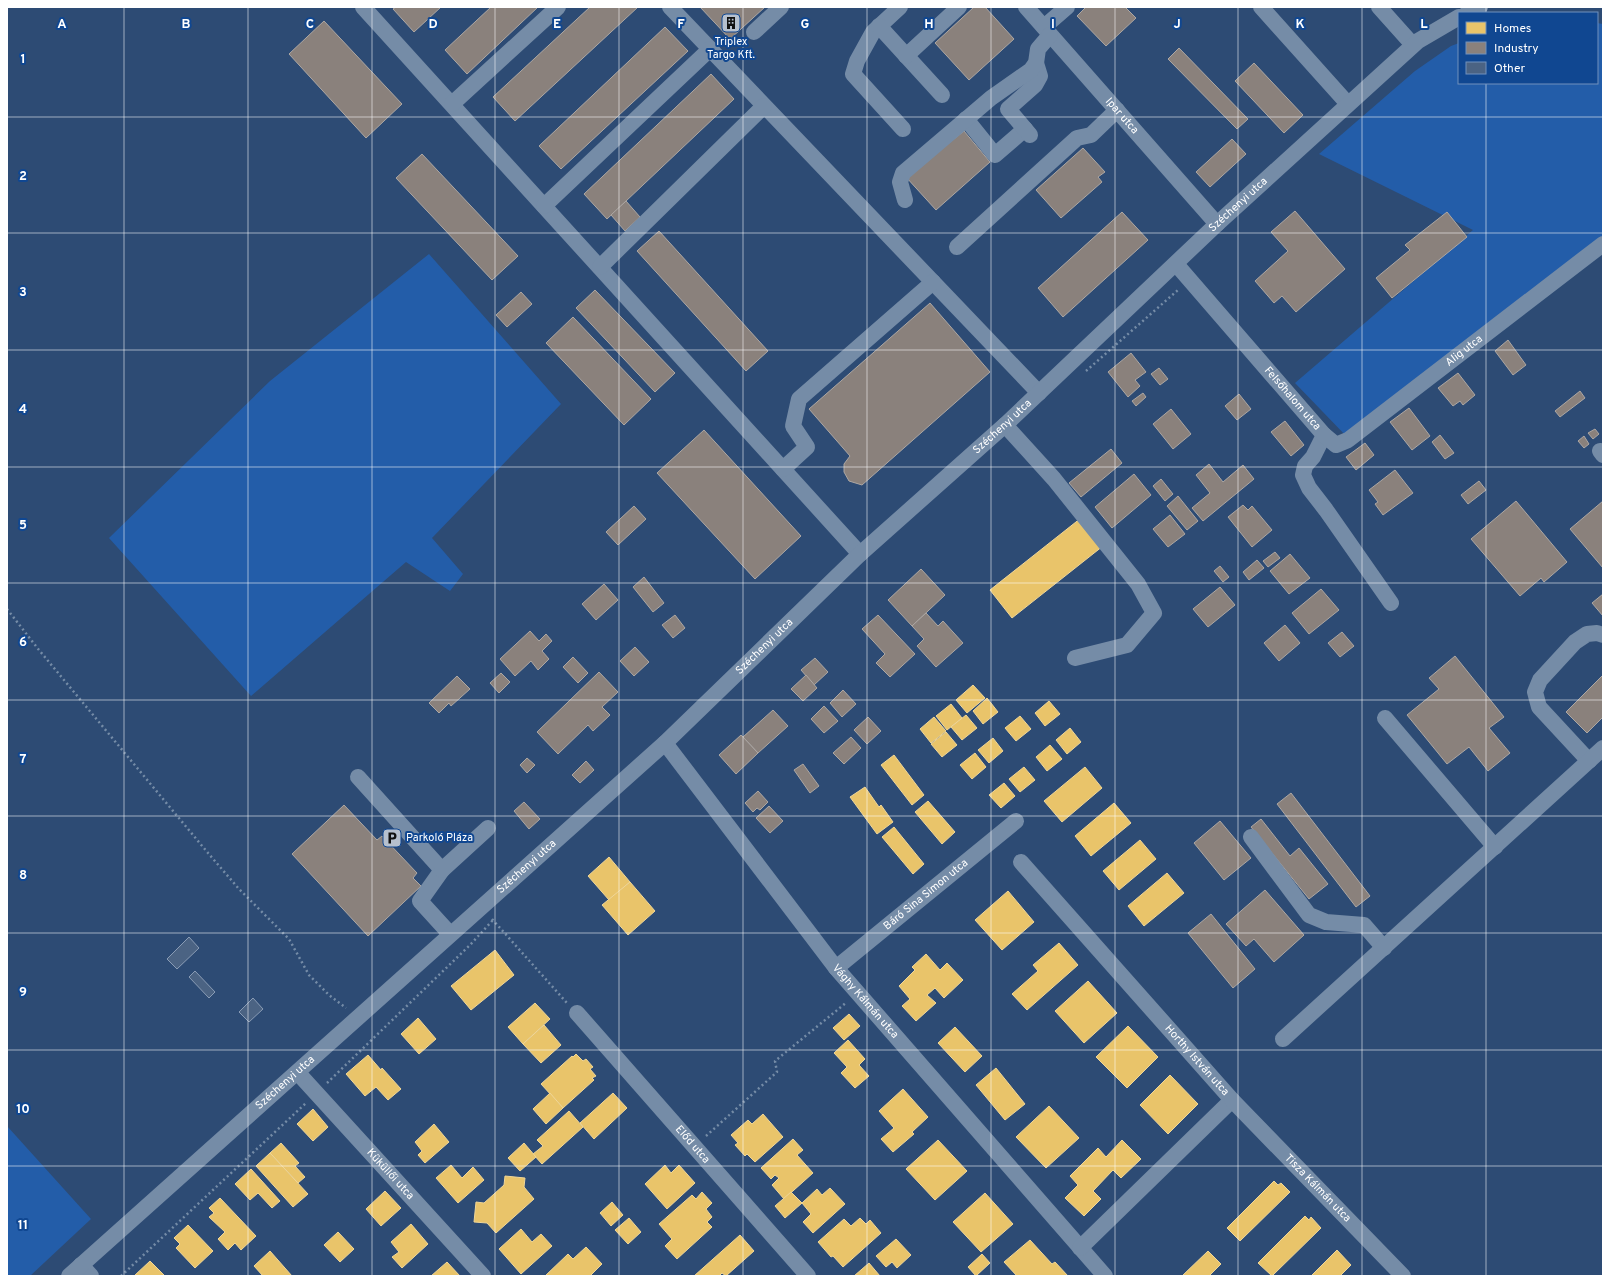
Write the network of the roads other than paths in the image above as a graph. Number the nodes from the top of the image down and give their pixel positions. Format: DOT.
graph roads {
  1 [pos="363,7"];
  2 [pos="558,7"];
  3 [pos="670,7"];
  4 [pos="781,7"];
  5 [pos="900,7"];
  6 [pos="959,7"];
  7 [pos="1026,7"];
  8 [pos="1067,7"];
  9 [pos="1261,7"];
  10 [pos="1379,7"];
  11 [pos="1480,7"];
  12 [pos="1469,12"];
  13 [pos="1458,18"];
  14 [pos="879,26"];
  15 [pos="1047,31"];
  16 [pos="754,32"];
  17 [pos="1413,45"];
  18 [pos="710,49"];
  19 [pos="906,56"];
  20 [pos="1036,63"];
  21 [pos="942,95"];
  22 [pos="452,104"];
  23 [pos="1348,104"];
  24 [pos="764,106"];
  25 [pos="1117,110"];
  26 [pos="966,119"];
  27 [pos="903,129"];
  28 [pos="905,200"];
  29 [pos="544,206"];
  30 [pos="1217,224"];
  31 [pos="1603,244"];
  32 [pos="957,247"];
  33 [pos="1176,264"];
  34 [pos="600,268"];
  35 [pos="933,282"];
  36 [pos="1039,393"];
  37 [pos="1005,425"];
  38 [pos="1324,434"];
  39 [pos="783,469"];
  40 [pos="860,554"];
  41 [pos="1391,603"];
  42 [pos="1603,635"];
  43 [pos="1075,658"];
  44 [pos="1385,718"];
  45 [pos="665,743"];
  46 [pos="1603,748"];
  47 [pos="1589,761"];
  48 [pos="358,777"];
  49 [pos="1016,821"];
  50 [pos="488,828"];
  51 [pos="1250,838"];
  52 [pos="1494,847"];
  53 [pos="1022,862"];
  54 [pos="442,870"];
  55 [pos="450,934"];
  56 [pos="1384,948"];
  57 [pos="836,968"];
  58 [pos="577,1014"];
  59 [pos="1283,1039"];
  60 [pos="298,1073"];
  61 [pos="1232,1100"];
  62 [pos="1080,1248"];
  63 [pos="86,1271"];
  64 [pos="69,1276"];
  65 [pos="483,1276"];
  66 [pos="808,1276"];
  67 [pos="1105,1276"];
  68 [pos="1403,1276"];
  1 -- 22 [label="street"];
  2 -- 22 [label="street"];
  3 -- 18 [label="street"];
  4 -- 16 [label="street"];
  5 -- 14 [label="street"];
  6 -- 19 [label="street"];
  7 -- 15 [label="street, Ipar utca"];
  8 -- 15 [label="street"];
  9 -- 23 [label="street"];
  10 -- 17 [label="street"];
  11 -- 12 [label="street"];
  13 -- 17 [label="street, Széchenyi utca"];
  14 -- 19 [label="street"];
  14 -- 27 [label="street"];
  15 -- 20 [label="street"];
  15 -- 25 [label="street, Ipar utca"];
  17 -- 23 [label="street, Széchenyi utca"];
  18 -- 24 [label="street"];
  18 -- 29 [label="street"];
  19 -- 21 [label="street"];
  20 -- 26 [label="street"];
  20 -- 26 [label="street"];
  22 -- 29 [label="street"];
  23 -- 30 [label="street, Széchenyi utca"];
  24 -- 34 [label="street"];
  24 -- 35 [label="street"];
  25 -- 30 [label="street, Ipar utca"];
  25 -- 32 [label="street"];
  26 -- 28 [label="street"];
  29 -- 34 [label="street"];
  30 -- 33 [label="street, Széchenyi utca"];
  31 -- 38 [label="street, Alig utca"];
  33 -- 36 [label="street, Széchenyi utca"];
  33 -- 38 [label="street, Felsőhalom utca"];
  34 -- 39 [label="street"];
  35 -- 36 [label="street"];
  35 -- 39 [label="street"];
  36 -- 37 [label="street, Széchenyi utca"];
  37 -- 40 [label="street, Széchenyi utca"];
  37 -- 43 [label="street"];
  38 -- 41 [label="street, Felsőhalom utca"];
  39 -- 40 [label="street"];
  40 -- 45 [label="street, Széchenyi utca"];
  42 -- 47 [label="street"];
  44 -- 52 [label="street"];
  45 -- 55 [label="street, Széchenyi utca"];
  45 -- 57 [label="street, Vághy Kálmán utca"];
  46 -- 47 [label="street"];
  47 -- 52 [label="street"];
  48 -- 54 [label="street"];
  49 -- 57 [label="street, Báró Sina Simon utca"];
  50 -- 54 [label="street"];
  51 -- 56 [label="street"];
  52 -- 56 [label="street"];
  53 -- 61 [label="street, Horthy István utca"];
  54 -- 55 [label="street"];
  55 -- 60 [label="street, Széchenyi utca"];
  56 -- 59 [label="street"];
  57 -- 62 [label="street, Vághy Kálmán utca"];
  58 -- 66 [label="street, Előd utca"];
  60 -- 63 [label="street, Széchenyi utca"];
  60 -- 65 [label="street, Küküllői utca"];
  61 -- 62 [label="street, Horthy István utca"];
  61 -- 68 [label="street, Tisza Kálmán utca"];
  62 -- 67 [label="street, Vághy Kálmán utca"];
  63 -- 64 [label="street, Széchenyi utca"];
}
